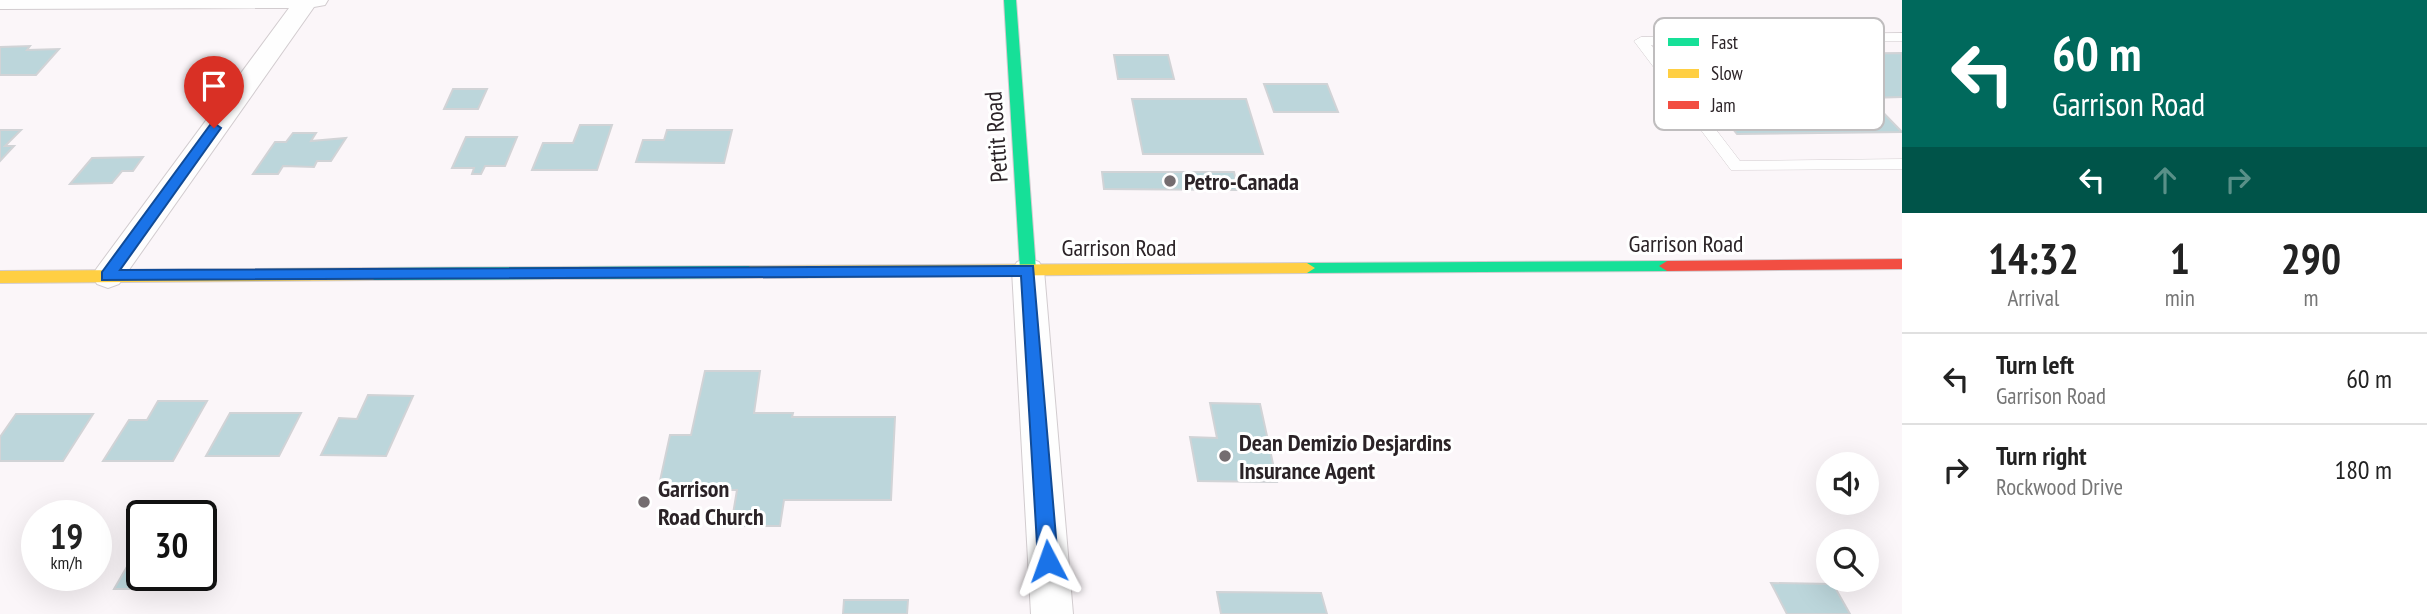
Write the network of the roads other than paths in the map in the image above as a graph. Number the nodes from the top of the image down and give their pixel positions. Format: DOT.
graph roads {
  1 [pos="307,0"];
  2 [pos="316,0"];
  3 [pos="1010,0"];
  4 [pos="0,2"];
  5 [pos="1884,37"];
  6 [pos="1902,37"];
  7 [pos="1654,41"];
  8 [pos="1654,58"];
  9 [pos="1709,130"];
  10 [pos="1902,164"];
  11 [pos="1902,264"];
  12 [pos="1028,270"];
  13 [pos="108,276"];
  14 [pos="0,277"];
  15 [pos="1052,614"];
  1 -- 2 [label="street"];
  1 -- 4 [label="street"];
  1 -- 13 [label="street"];
  3 -- 12 [label="main road, Pettit Road"];
  5 -- 6 [label="lane"];
  7 -- 8 [label="lane"];
  9 -- 10 [label="lane"];
  11 -- 12 [label="main road, Garrison Road"];
  12 -- 13 [label="main road, Garrison Road"];
  12 -- 15 [label="street"];
  13 -- 14 [label="main road, Garrison Road"];
}
